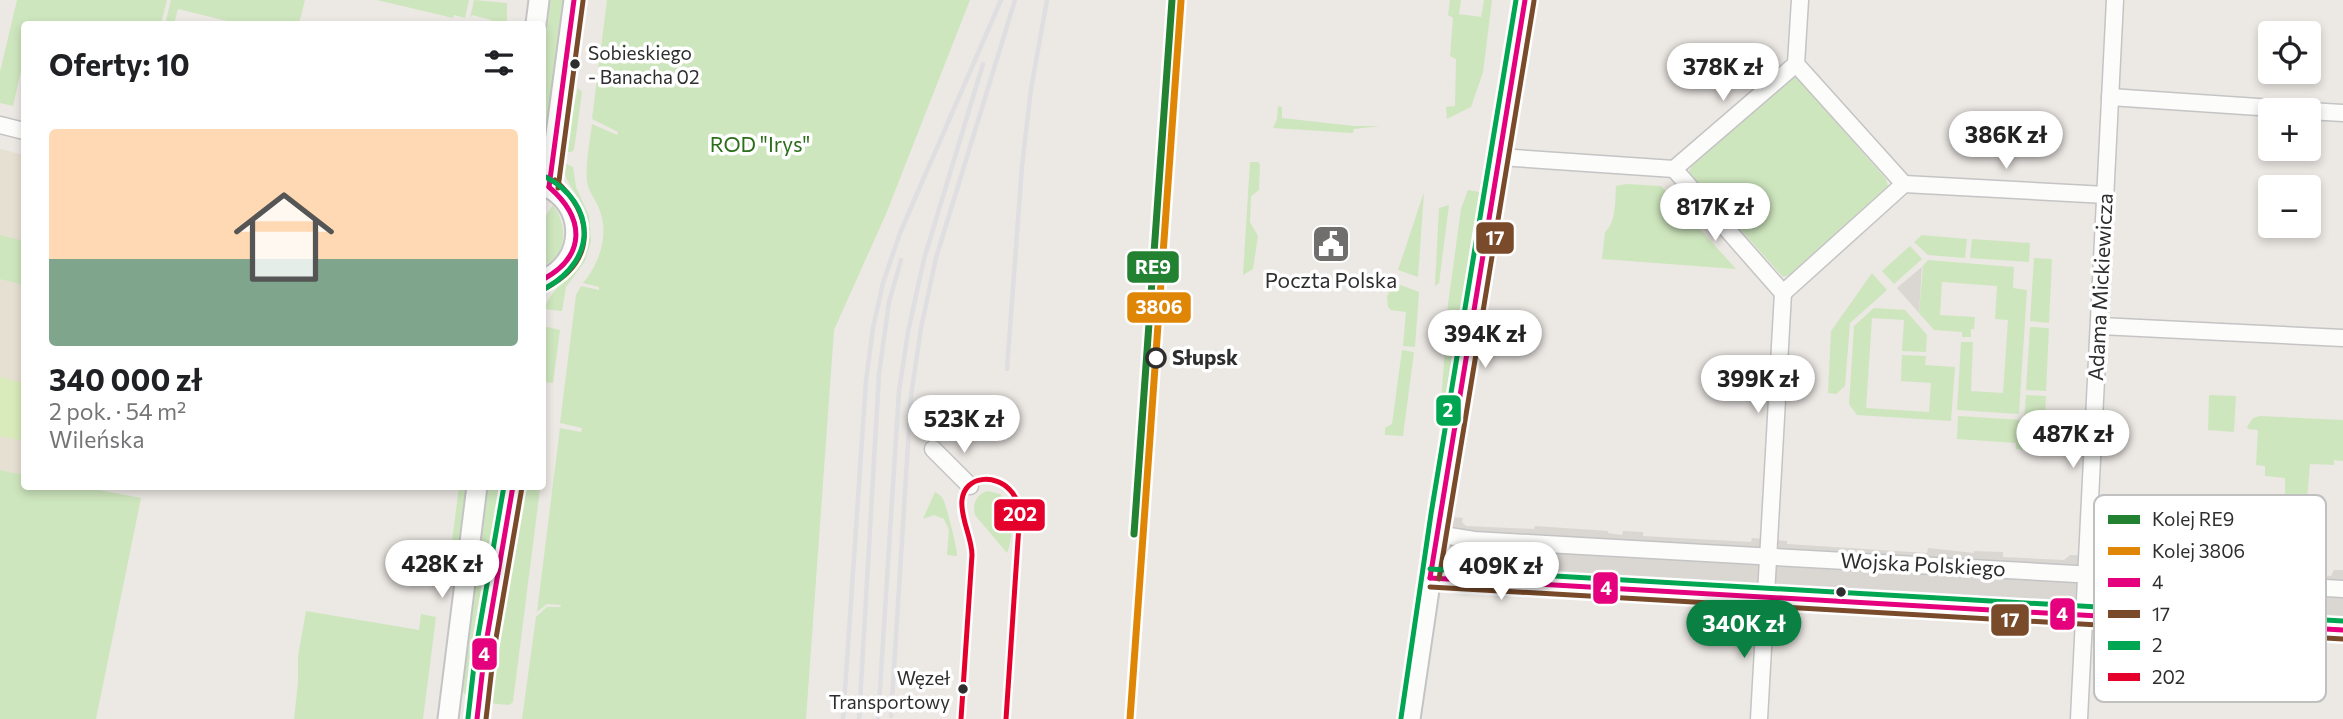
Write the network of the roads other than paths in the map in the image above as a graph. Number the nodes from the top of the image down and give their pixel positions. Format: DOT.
graph roads {
  1 [pos="539,0"];
  2 [pos="574,0"];
  3 [pos="1525,0"];
  4 [pos="1800,0"];
  5 [pos="2115,0"];
  6 [pos="536,21"];
  7 [pos="1796,64"];
  8 [pos="2110,97"];
  9 [pos="2258,107"];
  10 [pos="2321,111"];
  11 [pos="2343,113"];
  12 [pos="0,125"];
  13 [pos="21,130"];
  14 [pos="1499,157"];
  15 [pos="1674,169"];
  16 [pos="1904,184"];
  17 [pos="546,186"];
  18 [pos="2106,195"];
  19 [pos="546,278"];
  20 [pos="1783,293"];
  21 [pos="2100,326"];
  22 [pos="2343,338"];
  23 [pos="933,449"];
  24 [pos="970,486"];
  25 [pos="477,490"];
  26 [pos="512,490"];
  27 [pos="1437,534"];
  28 [pos="1769,548"];
  29 [pos="2086,574"];
  30 [pos="2094,574"];
  31 [pos="1430,578"];
  32 [pos="1766,597"];
  33 [pos="2084,615"];
  34 [pos="2094,616"];
  35 [pos="448,719"];
  36 [pos="477,719"];
  37 [pos="1410,719"];
  38 [pos="1759,719"];
  39 [pos="2079,719"];
  1 -- 6 [label="street"];
  2 -- 17 [label="street"];
  3 -- 14 [label="street"];
  4 -- 7 [label="street"];
  5 -- 8 [label="street, Adama Mickiewicza"];
  7 -- 15 [label="street"];
  7 -- 16 [label="street"];
  8 -- 9 [label="street"];
  8 -- 18 [label="street, Adama Mickiewicza"];
  10 -- 11 [label="street"];
  12 -- 13 [label="street"];
  14 -- 15 [label="street"];
  14 -- 27 [label="street"];
  15 -- 20 [label="street"];
  16 -- 18 [label="street"];
  16 -- 20 [label="street"];
  17 -- 19 [label="street"];
  18 -- 21 [label="street, Adama Mickiewicza"];
  20 -- 28 [label="street"];
  21 -- 22 [label="street"];
  21 -- 29 [label="street, Adama Mickiewicza"];
  23 -- 24 [label="street"];
  25 -- 35 [label="street"];
  26 -- 36 [label="street"];
  27 -- 28 [label="street, Wojska Polskiego"];
  27 -- 31 [label="street"];
  28 -- 29 [label="street, Wojska Polskiego"];
  28 -- 32 [label="street"];
  29 -- 30 [label="street, Wojska Polskiego"];
  29 -- 33 [label="street, Adama Mickiewicza"];
  31 -- 32 [label="street, Wojska Polskiego"];
  31 -- 37 [label="street"];
  32 -- 33 [label="street, Wojska Polskiego"];
  32 -- 38 [label="street"];
  33 -- 34 [label="street, Wojska Polskiego"];
  33 -- 39 [label="street, Adama Mickiewicza"];
}
